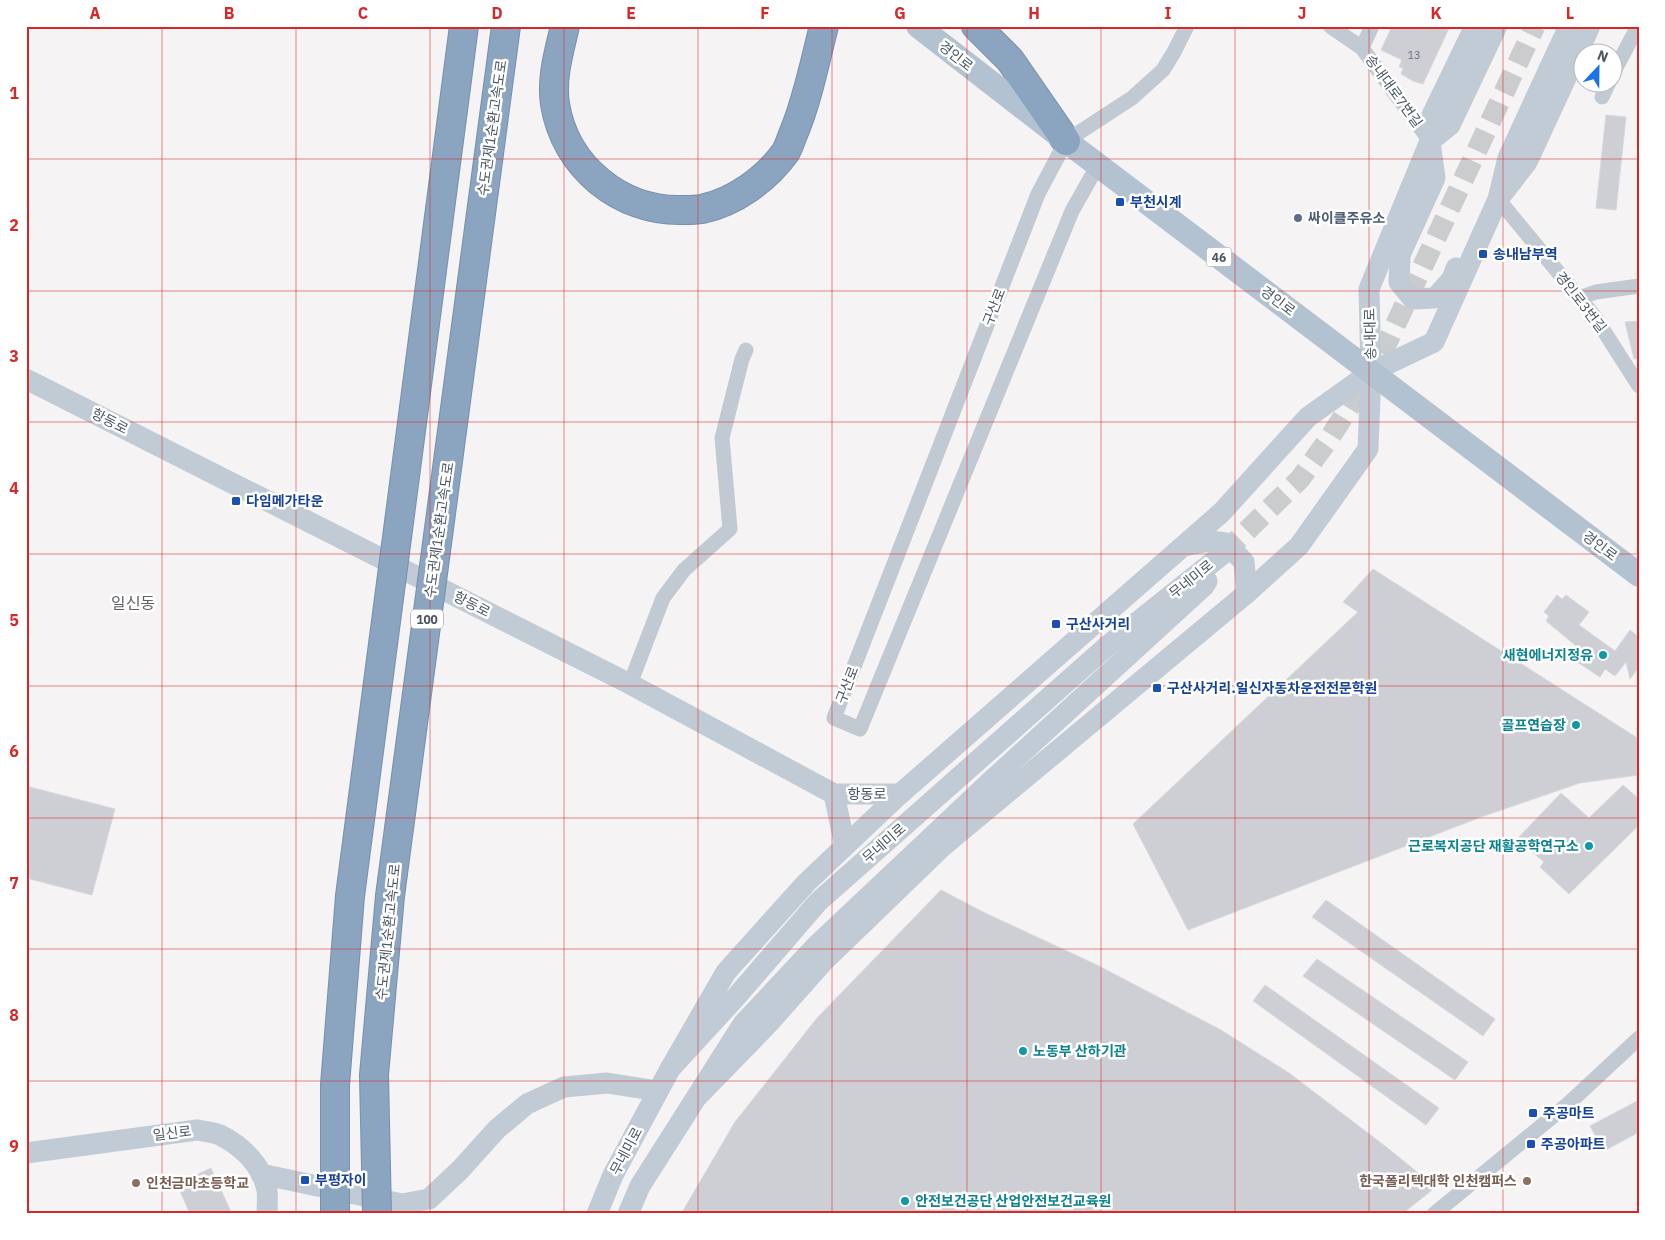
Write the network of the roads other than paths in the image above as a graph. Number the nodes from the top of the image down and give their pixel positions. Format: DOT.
graph roads {
  1 [pos="464,26"];
  2 [pos="506,26"];
  3 [pos="565,26"];
  4 [pos="582,26"];
  5 [pos="809,26"];
  6 [pos="824,26"];
  7 [pos="918,26"];
  8 [pos="976,26"];
  9 [pos="1187,26"];
  10 [pos="1330,26"];
  11 [pos="1372,26"];
  12 [pos="1475,26"];
  13 [pos="1497,26"];
  14 [pos="1569,26"];
  15 [pos="1590,26"];
  16 [pos="1634,32"];
  17 [pos="1362,48"];
  18 [pos="1622,57"];
  19 [pos="1604,92"];
  20 [pos="1602,96"];
  21 [pos="792,118"];
  22 [pos="1066,141"];
  23 [pos="1430,141"];
  24 [pos="1098,165"];
  25 [pos="1498,199"];
  26 [pos="1639,286"];
  27 [pos="1580,298"];
  28 [pos="746,350"];
  29 [pos="1371,372"];
  30 [pos="26,379"];
  31 [pos="1639,386"];
  32 [pos="1183,546"];
  33 [pos="1639,575"];
  34 [pos="1247,593"];
  35 [pos="630,684"];
  36 [pos="834,794"];
  37 [pos="900,794"];
  38 [pos="845,846"];
  39 [pos="1639,1038"];
  40 [pos="670,1069"];
  41 [pos="658,1091"];
  42 [pos="698,1096"];
  43 [pos="26,1153"];
  44 [pos="261,1174"];
  45 [pos="267,1214"];
  46 [pos="335,1214"];
  47 [pos="377,1214"];
  48 [pos="597,1214"];
  49 [pos="628,1214"];
  50 [pos="1434,1214"];
  1 -- 46 [label="highway, bridge"];
  2 -- 47 [label="highway, 수도권제1순환고속도로 / 100, bridge"];
  3 -- 21 [label="highway"];
  4 -- 21 [label="highway"];
  5 -- 21 [label="highway"];
  6 -- 21 [label="highway"];
  7 -- 22 [label="main road, 경인로 / 46"];
  8 -- 22 [label="highway"];
  9 -- 22 [label="street"];
  10 -- 17 [label="street, 송내대로7번길"];
  11 -- 17 [label="street"];
  12 -- 23 [label="main road, 송내대로"];
  13 -- 23 [label="main road, 송내대로"];
  14 -- 25 [label="main road, 송내대로"];
  15 -- 25 [label="main road, 송내대로"];
  16 -- 18 [label="street"];
  17 -- 23 [label="street, 송내대로7번길"];
  19 -- 20 [label="street"];
  22 -- 24 [label="main road, 경인로 / 46"];
  22 -- 24 [label="street, 구산로"];
  23 -- 25 [label="main road"];
  23 -- 29 [label="main road, 송내대로"];
  24 -- 29 [label="main road, 경인로 / 46"];
  25 -- 27 [label="street, 경인로3번길"];
  25 -- 29 [label="main road, 송내대로"];
  26 -- 27 [label="street"];
  27 -- 31 [label="street, 경인로3번길"];
  28 -- 35 [label="street"];
  29 -- 32 [label="main road"];
  29 -- 33 [label="main road, 경인로 / 46"];
  29 -- 34 [label="main road"];
  30 -- 35 [label="main road, 항동로"];
  32 -- 34 [label="main road"];
  32 -- 37 [label="main road"];
  34 -- 42 [label="main road"];
  35 -- 36 [label="main road, 항동로"];
  36 -- 37 [label="main road, 항동로"];
  36 -- 38 [label="main road, 항동로"];
  37 -- 38 [label="main road"];
  38 -- 40 [label="main road"];
  39 -- 50 [label="street"];
  40 -- 41 [label="main road, 무네미로"];
  40 -- 42 [label="main road, 무네미로"];
  41 -- 44 [label="main road"];
  41 -- 48 [label="main road, 무네미로"];
  42 -- 49 [label="main road, 무네미로"];
  43 -- 44 [label="main road, 일신로"];
  44 -- 45 [label="main road, 일신로"];
}
